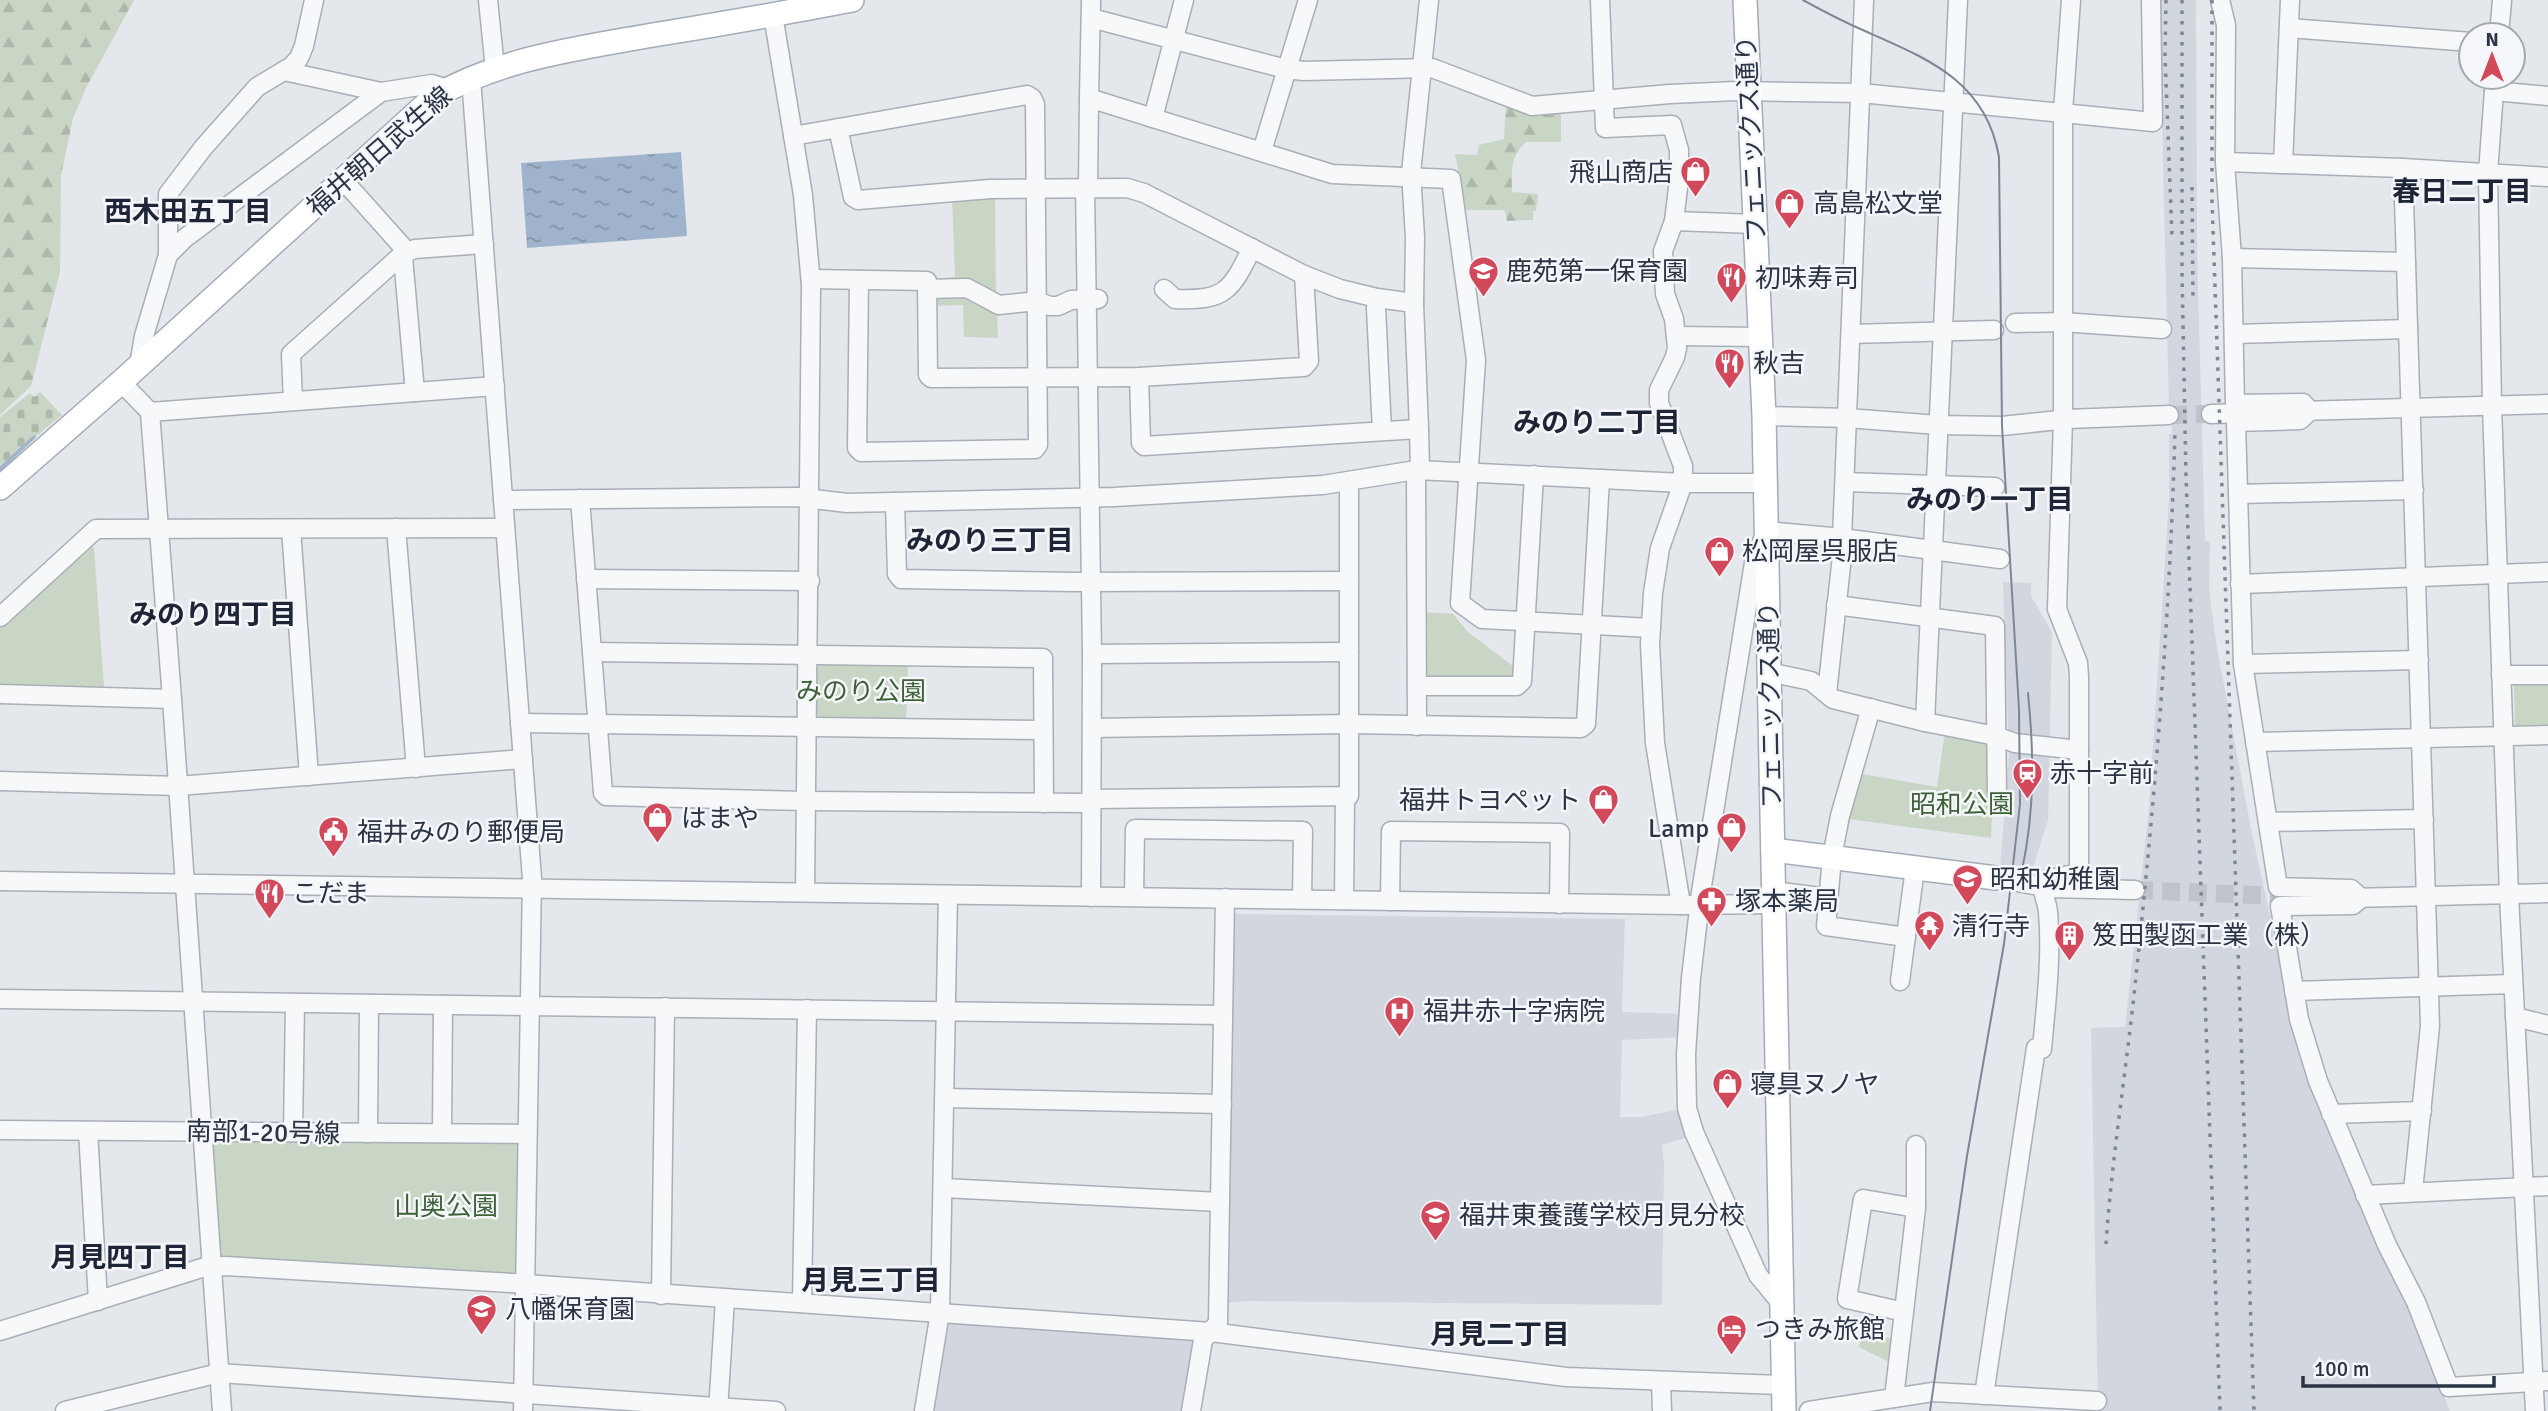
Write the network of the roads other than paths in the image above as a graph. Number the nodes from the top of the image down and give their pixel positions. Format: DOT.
graph roads {
  1 [pos="314,0"];
  2 [pos="488,0"];
  3 [pos="852,0"];
  4 [pos="1184,0"];
  5 [pos="1308,0"];
  6 [pos="1429,0"];
  7 [pos="1600,0"];
  8 [pos="1745,0"];
  9 [pos="1864,0"];
  10 [pos="1958,0"];
  11 [pos="2071,0"];
  12 [pos="2151,0"];
  13 [pos="2220,0"];
  14 [pos="2290,0"];
  15 [pos="2502,0"];
  16 [pos="1091,9"];
  17 [pos="773,15"];
  18 [pos="2500,21"];
  19 [pos="2289,28"];
  20 [pos="1174,40"];
  21 [pos="2457,41"];
  22 [pos="1422,67"];
  23 [pos="495,69"];
  24 [pos="1286,69"];
  25 [pos="284,71"];
  26 [pos="471,78"];
  27 [pos="448,89"];
  28 [pos="1748,90"];
  29 [pos="2494,91"];
  30 [pos="2526,91"];
  31 [pos="381,92"];
  32 [pos="1861,93"];
  33 [pos="2548,96"];
  34 [pos="1089,99"];
  35 [pos="1603,100"];
  36 [pos="1953,102"];
  37 [pos="2063,112"];
  38 [pos="1153,118"];
  39 [pos="838,128"];
  40 [pos="793,136"];
  41 [pos="1262,151"];
  42 [pos="2225,162"];
  43 [pos="2283,164"];
  44 [pos="2403,168"];
  45 [pos="2488,173"];
  46 [pos="2548,177"];
  47 [pos="1411,179"];
  48 [pos="343,180"];
  49 [pos="1086,187"];
  50 [pos="1035,188"];
  51 [pos="1674,221"];
  52 [pos="1755,224"];
  53 [pos="484,244"];
  54 [pos="1252,248"];
  55 [pos="404,253"];
  56 [pos="168,256"];
  57 [pos="2232,258"];
  58 [pos="2406,262"];
  59 [pos="1304,275"];
  60 [pos="811,279"];
  61 [pos="859,280"];
  62 [pos="927,289"];
  63 [pos="1164,289"];
  64 [pos="1377,298"];
  65 [pos="1092,299"];
  66 [pos="1037,301"];
  67 [pos="1414,303"];
  68 [pos="2062,322"];
  69 [pos="2015,323"];
  70 [pos="2162,329"];
  71 [pos="2408,329"];
  72 [pos="1942,330"];
  73 [pos="1994,330"];
  74 [pos="1851,334"];
  75 [pos="2234,334"];
  76 [pos="1675,335"];
  77 [pos="1760,337"];
  78 [pos="139,365"];
  79 [pos="1038,377"];
  80 [pos="1088,377"];
  81 [pos="1139,377"];
  82 [pos="121,382"];
  83 [pos="495,386"];
  84 [pos="415,392"];
  85 [pos="293,401"];
  86 [pos="2548,404"];
  87 [pos="2492,406"];
  88 [pos="2411,408"];
  89 [pos="2310,411"];
  90 [pos="150,412"];
  91 [pos="2211,414"];
  92 [pos="2169,415"];
  93 [pos="1764,416"];
  94 [pos="1847,418"];
  95 [pos="2063,420"];
  96 [pos="1938,425"];
  97 [pos="1419,429"];
  98 [pos="1382,431"];
  99 [pos="1418,470"];
  100 [pos="1469,471"];
  101 [pos="1534,475"];
  102 [pos="1600,479"];
  103 [pos="1349,482"];
  104 [pos="1844,482"];
  105 [pos="1683,483"];
  106 [pos="1766,483"];
  107 [pos="1935,485"];
  108 [pos="1995,487"];
  109 [pos="0,488"];
  110 [pos="2414,490"];
  111 [pos="2238,494"];
  112 [pos="808,498"];
  113 [pos="1090,498"];
  114 [pos="580,499"];
  115 [pos="503,500"];
  116 [pos="895,502"];
  117 [pos="396,528"];
  118 [pos="505,528"];
  119 [pos="160,530"];
  120 [pos="290,530"];
  121 [pos="1766,531"];
  122 [pos="1843,538"];
  123 [pos="1932,550"];
  124 [pos="2000,559"];
  125 [pos="2548,572"];
  126 [pos="2498,573"];
  127 [pos="2417,576"];
  128 [pos="586,579"];
  129 [pos="810,581"];
  130 [pos="1349,581"];
  131 [pos="1091,582"];
  132 [pos="2240,584"];
  133 [pos="1836,605"];
  134 [pos="0,617"];
  135 [pos="1929,617"];
  136 [pos="1525,621"];
  137 [pos="1591,625"];
  138 [pos="1651,628"];
  139 [pos="592,652"];
  140 [pos="1349,652"];
  141 [pos="1092,654"];
  142 [pos="809,655"];
  143 [pos="2419,660"];
  144 [pos="2243,664"];
  145 [pos="1769,672"];
  146 [pos="2501,675"];
  147 [pos="2548,675"];
  148 [pos="1418,686"];
  149 [pos="0,694"];
  150 [pos="1827,694"];
  151 [pos="172,699"];
  152 [pos="1871,708"];
  153 [pos="1925,722"];
  154 [pos="520,723"];
  155 [pos="597,723"];
  156 [pos="1349,724"];
  157 [pos="1417,726"];
  158 [pos="808,728"];
  159 [pos="1093,728"];
  160 [pos="1044,730"];
  161 [pos="2548,735"];
  162 [pos="1996,736"];
  163 [pos="2503,736"];
  164 [pos="2422,738"];
  165 [pos="2255,742"];
  166 [pos="2079,750"];
  167 [pos="523,759"];
  168 [pos="416,768"];
  169 [pos="309,776"];
  170 [pos="0,781"];
  171 [pos="178,786"];
  172 [pos="1997,794"];
  173 [pos="1345,796"];
  174 [pos="806,801"];
  175 [pos="1092,801"];
  176 [pos="1044,803"];
  177 [pos="2424,818"];
  178 [pos="2268,821"];
  179 [pos="1773,850"];
  180 [pos="1832,858"];
  181 [pos="1915,868"];
  182 [pos="1996,878"];
  183 [pos="0,881"];
  184 [pos="185,884"];
  185 [pos="2042,886"];
  186 [pos="532,890"];
  187 [pos="2135,890"];
  188 [pos="805,892"];
  189 [pos="2548,893"];
  190 [pos="948,895"];
  191 [pos="2427,895"];
  192 [pos="2509,895"];
  193 [pos="2278,896"];
  194 [pos="1091,897"];
  195 [pos="1134,897"];
  196 [pos="1773,897"];
  197 [pos="1226,898"];
  198 [pos="1828,898"];
  199 [pos="2361,898"];
  200 [pos="1302,900"];
  201 [pos="1344,900"];
  202 [pos="1390,901"];
  203 [pos="1559,904"];
  204 [pos="1690,905"];
  205 [pos="1906,937"];
  206 [pos="1900,981"];
  207 [pos="2513,984"];
  208 [pos="2429,986"];
  209 [pos="2294,991"];
  210 [pos="0,999"];
  211 [pos="193,1002"];
  212 [pos="295,1003"];
  213 [pos="369,1004"];
  214 [pos="443,1005"];
  215 [pos="529,1006"];
  216 [pos="665,1007"];
  217 [pos="807,1009"];
  218 [pos="947,1012"];
  219 [pos="1223,1015"];
  220 [pos="2515,1017"];
  221 [pos="2548,1025"];
  222 [pos="945,1098"];
  223 [pos="1222,1104"];
  224 [pos="2422,1111"];
  225 [pos="2332,1114"];
  226 [pos="0,1130"];
  227 [pos="88,1130"];
  228 [pos="202,1130"];
  229 [pos="293,1132"];
  230 [pos="368,1133"];
  231 [pos="442,1133"];
  232 [pos="527,1133"];
  233 [pos="1916,1145"];
  234 [pos="2548,1186"];
  235 [pos="2524,1187"];
  236 [pos="943,1188"];
  237 [pos="2413,1191"];
  238 [pos="2365,1195"];
  239 [pos="1220,1202"];
  240 [pos="1916,1208"];
  241 [pos="212,1266"];
  242 [pos="525,1284"];
  243 [pos="661,1295"];
  244 [pos="725,1299"];
  245 [pos="98,1301"];
  246 [pos="1782,1303"];
  247 [pos="802,1304"];
  248 [pos="940,1312"];
  249 [pos="1904,1312"];
  250 [pos="0,1331"];
  251 [pos="1212,1332"];
  252 [pos="219,1373"];
  253 [pos="1661,1381"];
  254 [pos="2541,1381"];
  255 [pos="1783,1385"];
  256 [pos="1984,1395"];
  257 [pos="1894,1398"];
  258 [pos="2097,1401"];
  259 [pos="523,1402"];
  260 [pos="1964,1403"];
  261 [pos="719,1409"];
  262 [pos="70,1410"];
  263 [pos="222,1411"];
  264 [pos="776,1411"];
  265 [pos="924,1411"];
  266 [pos="1191,1411"];
  267 [pos="1662,1411"];
  268 [pos="1784,1411"];
  269 [pos="1809,1411"];
  270 [pos="2535,1411"];
  1 -- 25 [label="street"];
  2 -- 23 [label="street"];
  3 -- 17 [label="main road, 福井朝日武生線"];
  4 -- 20 [label="street"];
  5 -- 24 [label="street"];
  6 -- 22 [label="street"];
  7 -- 35 [label="street"];
  8 -- 28 [label="main road, フェニックス通り"];
  9 -- 32 [label="street"];
  10 -- 36 [label="street"];
  11 -- 37 [label="street"];
  12 -- 37 [label="street"];
  13 -- 42 [label="street"];
  14 -- 19 [label="street"];
  15 -- 18 [label="street"];
  16 -- 20 [label="street"];
  16 -- 34 [label="street"];
  17 -- 23 [label="main road, 福井朝日武生線"];
  17 -- 40 [label="street"];
  19 -- 21 [label="street"];
  19 -- 43 [label="street"];
  20 -- 24 [label="street"];
  20 -- 38 [label="street"];
  22 -- 24 [label="street"];
  22 -- 35 [label="street"];
  22 -- 47 [label="street"];
  23 -- 26 [label="main road, 福井朝日武生線"];
  24 -- 41 [label="street"];
  25 -- 31 [label="street"];
  25 -- 56 [label="street"];
  26 -- 27 [label="main road, 福井朝日武生線"];
  26 -- 53 [label="street"];
  27 -- 31 [label="street"];
  27 -- 48 [label="main road, 福井朝日武生線"];
  28 -- 32 [label="street"];
  28 -- 35 [label="street"];
  28 -- 52 [label="main road, フェニックス通り"];
  29 -- 45 [label="street"];
  30 -- 33 [label="street"];
  31 -- 56 [label="street"];
  32 -- 36 [label="street"];
  32 -- 74 [label="street"];
  34 -- 38 [label="street"];
  34 -- 49 [label="street"];
  35 -- 51 [label="street"];
  36 -- 37 [label="street"];
  36 -- 72 [label="street"];
  37 -- 68 [label="street"];
  38 -- 41 [label="street"];
  39 -- 40 [label="street"];
  39 -- 50 [label="street"];
  39 -- 50 [label="street"];
  40 -- 60 [label="street"];
  41 -- 47 [label="street"];
  42 -- 43 [label="street"];
  42 -- 57 [label="street"];
  43 -- 44 [label="street"];
  44 -- 45 [label="street"];
  44 -- 58 [label="street"];
  45 -- 46 [label="street"];
  45 -- 87 [label="street"];
  47 -- 67 [label="street"];
  47 -- 100 [label="street"];
  48 -- 55 [label="street"];
  48 -- 78 [label="main road, 福井朝日武生線"];
  49 -- 50 [label="street"];
  49 -- 54 [label="street"];
  49 -- 65 [label="street"];
  50 -- 66 [label="street"];
  51 -- 52 [label="street"];
  51 -- 76 [label="street"];
  52 -- 77 [label="main road, フェニックス通り"];
  53 -- 55 [label="street"];
  53 -- 83 [label="street"];
  54 -- 59 [label="street"];
  54 -- 63 [label="street"];
  55 -- 84 [label="street"];
  55 -- 85 [label="street"];
  56 -- 78 [label="street"];
  57 -- 58 [label="street"];
  57 -- 75 [label="street"];
  58 -- 71 [label="street"];
  59 -- 64 [label="street"];
  59 -- 81 [label="street"];
  60 -- 61 [label="street"];
  60 -- 112 [label="street"];
  61 -- 62 [label="street"];
  61 -- 79 [label="street"];
  62 -- 66 [label="street"];
  62 -- 79 [label="street"];
  64 -- 67 [label="street"];
  64 -- 98 [label="street"];
  65 -- 66 [label="street"];
  65 -- 80 [label="street"];
  66 -- 79 [label="street"];
  67 -- 97 [label="street"];
  68 -- 69 [label="street"];
  68 -- 70 [label="street"];
  68 -- 95 [label="street"];
  71 -- 75 [label="street"];
  71 -- 88 [label="street"];
  72 -- 73 [label="street"];
  72 -- 74 [label="street"];
  72 -- 96 [label="street"];
  74 -- 94 [label="street"];
  75 -- 89 [label="street"];
  76 -- 77 [label="street"];
  76 -- 105 [label="street"];
  77 -- 93 [label="main road, フェニックス通り"];
  78 -- 82 [label="main road, 福井朝日武生線"];
  79 -- 80 [label="street"];
  80 -- 81 [label="street"];
  80 -- 113 [label="street"];
  81 -- 98 [label="street"];
  82 -- 90 [label="street"];
  82 -- 109 [label="main road, 福井朝日武生線"];
  83 -- 84 [label="street"];
  83 -- 115 [label="street"];
  84 -- 85 [label="street"];
  85 -- 90 [label="street"];
  86 -- 87 [label="street"];
  87 -- 88 [label="street"];
  87 -- 126 [label="street"];
  88 -- 89 [label="street"];
  88 -- 110 [label="street"];
  89 -- 91 [label="street"];
  89 -- 111 [label="street"];
  90 -- 119 [label="street"];
  92 -- 95 [label="street"];
  93 -- 94 [label="street"];
  93 -- 106 [label="main road, フェニックス通り"];
  94 -- 96 [label="street"];
  94 -- 104 [label="street"];
  95 -- 96 [label="street"];
  95 -- 166 [label="street"];
  96 -- 107 [label="street"];
  97 -- 98 [label="street"];
  97 -- 99 [label="street"];
  99 -- 100 [label="street"];
  99 -- 103 [label="street"];
  99 -- 148 [label="street"];
  100 -- 101 [label="street"];
  100 -- 136 [label="street"];
  101 -- 102 [label="street"];
  101 -- 136 [label="street"];
  102 -- 105 [label="street"];
  102 -- 137 [label="street"];
  103 -- 113 [label="street"];
  103 -- 130 [label="street"];
  104 -- 107 [label="street"];
  104 -- 122 [label="street"];
  105 -- 106 [label="street"];
  105 -- 138 [label="street"];
  106 -- 121 [label="main road, フェニックス通り"];
  107 -- 108 [label="street"];
  107 -- 123 [label="street"];
  110 -- 111 [label="street"];
  110 -- 127 [label="street"];
  111 -- 132 [label="street"];
  112 -- 114 [label="street"];
  112 -- 116 [label="street"];
  112 -- 129 [label="street"];
  113 -- 116 [label="street"];
  113 -- 131 [label="street"];
  114 -- 115 [label="street"];
  114 -- 128 [label="street"];
  115 -- 118 [label="street"];
  116 -- 131 [label="street"];
  117 -- 118 [label="street"];
  117 -- 120 [label="street"];
  117 -- 168 [label="street"];
  118 -- 154 [label="street"];
  119 -- 120 [label="street"];
  119 -- 134 [label="street"];
  119 -- 151 [label="street"];
  120 -- 169 [label="street"];
  121 -- 122 [label="street"];
  121 -- 145 [label="main road, フェニックス通り"];
  121 -- 204 [label="street"];
  122 -- 123 [label="street"];
  122 -- 133 [label="street"];
  123 -- 124 [label="street"];
  123 -- 135 [label="street"];
  125 -- 126 [label="street"];
  126 -- 127 [label="street"];
  126 -- 146 [label="street"];
  127 -- 132 [label="street"];
  127 -- 143 [label="street"];
  128 -- 129 [label="street"];
  128 -- 139 [label="street"];
  129 -- 142 [label="street"];
  130 -- 131 [label="street"];
  130 -- 140 [label="street"];
  131 -- 141 [label="street"];
  132 -- 144 [label="street"];
  133 -- 135 [label="street"];
  133 -- 150 [label="street"];
  135 -- 153 [label="street"];
  135 -- 162 [label="street"];
  136 -- 137 [label="street"];
  136 -- 148 [label="street"];
  137 -- 138 [label="street"];
  137 -- 157 [label="street"];
  138 -- 204 [label="street"];
  139 -- 142 [label="street"];
  139 -- 155 [label="street"];
  140 -- 141 [label="street"];
  140 -- 156 [label="street"];
  141 -- 159 [label="street"];
  142 -- 158 [label="street"];
  142 -- 160 [label="street"];
  143 -- 144 [label="street"];
  143 -- 164 [label="street"];
  144 -- 165 [label="street"];
  145 -- 150 [label="street"];
  145 -- 179 [label="main road, フェニックス通り"];
  146 -- 147 [label="street"];
  146 -- 163 [label="street"];
  148 -- 157 [label="street"];
  149 -- 151 [label="street"];
  150 -- 152 [label="street"];
  151 -- 171 [label="street"];
  152 -- 153 [label="street"];
  152 -- 180 [label="street"];
  153 -- 162 [label="street"];
  154 -- 155 [label="street"];
  154 -- 167 [label="street"];
  155 -- 158 [label="street"];
  155 -- 174 [label="street"];
  156 -- 157 [label="street"];
  156 -- 159 [label="street"];
  156 -- 173 [label="street"];
  158 -- 160 [label="street"];
  158 -- 174 [label="street"];
  159 -- 175 [label="street"];
  160 -- 176 [label="street"];
  161 -- 163 [label="street"];
  162 -- 166 [label="street"];
  162 -- 172 [label="street"];
  163 -- 164 [label="street"];
  163 -- 192 [label="street"];
  164 -- 165 [label="street"];
  164 -- 177 [label="street"];
  165 -- 178 [label="street"];
  166 -- 185 [label="street"];
  167 -- 168 [label="street"];
  167 -- 186 [label="street"];
  168 -- 169 [label="street"];
  169 -- 171 [label="street"];
  170 -- 171 [label="street"];
  171 -- 184 [label="street"];
  173 -- 175 [label="street"];
  173 -- 201 [label="street"];
  174 -- 176 [label="street"];
  174 -- 188 [label="street"];
  175 -- 176 [label="street"];
  175 -- 194 [label="street"];
  177 -- 178 [label="street"];
  177 -- 191 [label="street"];
  178 -- 199 [label="street"];
  179 -- 180 [label="main road"];
  179 -- 196 [label="main road, フェニックス通り"];
  180 -- 181 [label="main road"];
  180 -- 198 [label="street"];
  181 -- 182 [label="main road"];
  181 -- 205 [label="street"];
  182 -- 185 [label="street"];
  183 -- 184 [label="street"];
  184 -- 186 [label="street"];
  184 -- 211 [label="street"];
  185 -- 187 [label="street"];
  185 -- 256 [label="street"];
  186 -- 188 [label="street"];
  186 -- 215 [label="street"];
  188 -- 190 [label="street"];
  189 -- 192 [label="street"];
  190 -- 194 [label="street"];
  190 -- 218 [label="street"];
  191 -- 192 [label="street"];
  191 -- 199 [label="street"];
  191 -- 208 [label="street"];
  192 -- 207 [label="street"];
  193 -- 199 [label="street"];
  194 -- 195 [label="street"];
  195 -- 197 [label="street"];
  195 -- 200 [label="street"];
  196 -- 198 [label="street"];
  196 -- 204 [label="street"];
  196 -- 246 [label="main road, フェニックス通り"];
  197 -- 200 [label="street"];
  197 -- 219 [label="street"];
  198 -- 205 [label="street"];
  199 -- 209 [label="street"];
  200 -- 201 [label="street"];
  201 -- 202 [label="street"];
  202 -- 203 [label="street"];
  202 -- 203 [label="street"];
  203 -- 204 [label="street"];
  204 -- 246 [label="street"];
  205 -- 206 [label="street"];
  207 -- 208 [label="street"];
  207 -- 220 [label="street"];
  208 -- 209 [label="street"];
  208 -- 224 [label="street"];
  209 -- 225 [label="street"];
  210 -- 211 [label="street"];
  211 -- 212 [label="street"];
  211 -- 228 [label="street"];
  212 -- 213 [label="street"];
  212 -- 229 [label="street"];
  213 -- 214 [label="street"];
  213 -- 230 [label="street"];
  214 -- 215 [label="street"];
  214 -- 231 [label="street"];
  215 -- 216 [label="street"];
  215 -- 232 [label="street"];
  216 -- 217 [label="street"];
  216 -- 243 [label="street"];
  217 -- 218 [label="street"];
  217 -- 247 [label="street"];
  218 -- 219 [label="street"];
  218 -- 222 [label="street"];
  219 -- 223 [label="street"];
  220 -- 221 [label="street"];
  220 -- 235 [label="street"];
  222 -- 223 [label="street"];
  222 -- 236 [label="street"];
  223 -- 239 [label="street"];
  224 -- 225 [label="street"];
  224 -- 237 [label="street"];
  225 -- 238 [label="street"];
  226 -- 227 [label="street, 南部1-20号線"];
  227 -- 228 [label="street, 南部1-20号線"];
  227 -- 245 [label="street"];
  228 -- 229 [label="street, 南部1-20号線"];
  228 -- 241 [label="street"];
  229 -- 230 [label="street, 南部1-20号線"];
  230 -- 231 [label="street, 南部1-20号線"];
  231 -- 232 [label="street, 南部1-20号線"];
  232 -- 242 [label="street"];
  233 -- 240 [label="street"];
  234 -- 235 [label="street"];
  235 -- 237 [label="street"];
  235 -- 254 [label="street"];
  236 -- 239 [label="street"];
  236 -- 248 [label="street"];
  237 -- 238 [label="street"];
  238 -- 254 [label="street"];
  239 -- 251 [label="street"];
  240 -- 249 [label="street"];
  240 -- 249 [label="street"];
  241 -- 242 [label="street"];
  241 -- 245 [label="street"];
  241 -- 252 [label="street"];
  242 -- 243 [label="street"];
  242 -- 259 [label="street"];
  243 -- 244 [label="street"];
  244 -- 247 [label="street"];
  244 -- 261 [label="street"];
  245 -- 250 [label="street"];
  246 -- 255 [label="main road, フェニックス通り"];
  247 -- 248 [label="street"];
  248 -- 251 [label="street"];
  248 -- 265 [label="street"];
  249 -- 257 [label="street"];
  251 -- 253 [label="street"];
  251 -- 266 [label="street"];
  252 -- 259 [label="street"];
  252 -- 262 [label="street"];
  252 -- 263 [label="street"];
  253 -- 255 [label="street"];
  253 -- 267 [label="street"];
  254 -- 270 [label="street"];
  255 -- 268 [label="main road, フェニックス通り"];
  256 -- 258 [label="street"];
  256 -- 260 [label="street"];
  257 -- 260 [label="street"];
  257 -- 269 [label="street"];
  259 -- 261 [label="street"];
  261 -- 264 [label="street"];
}
